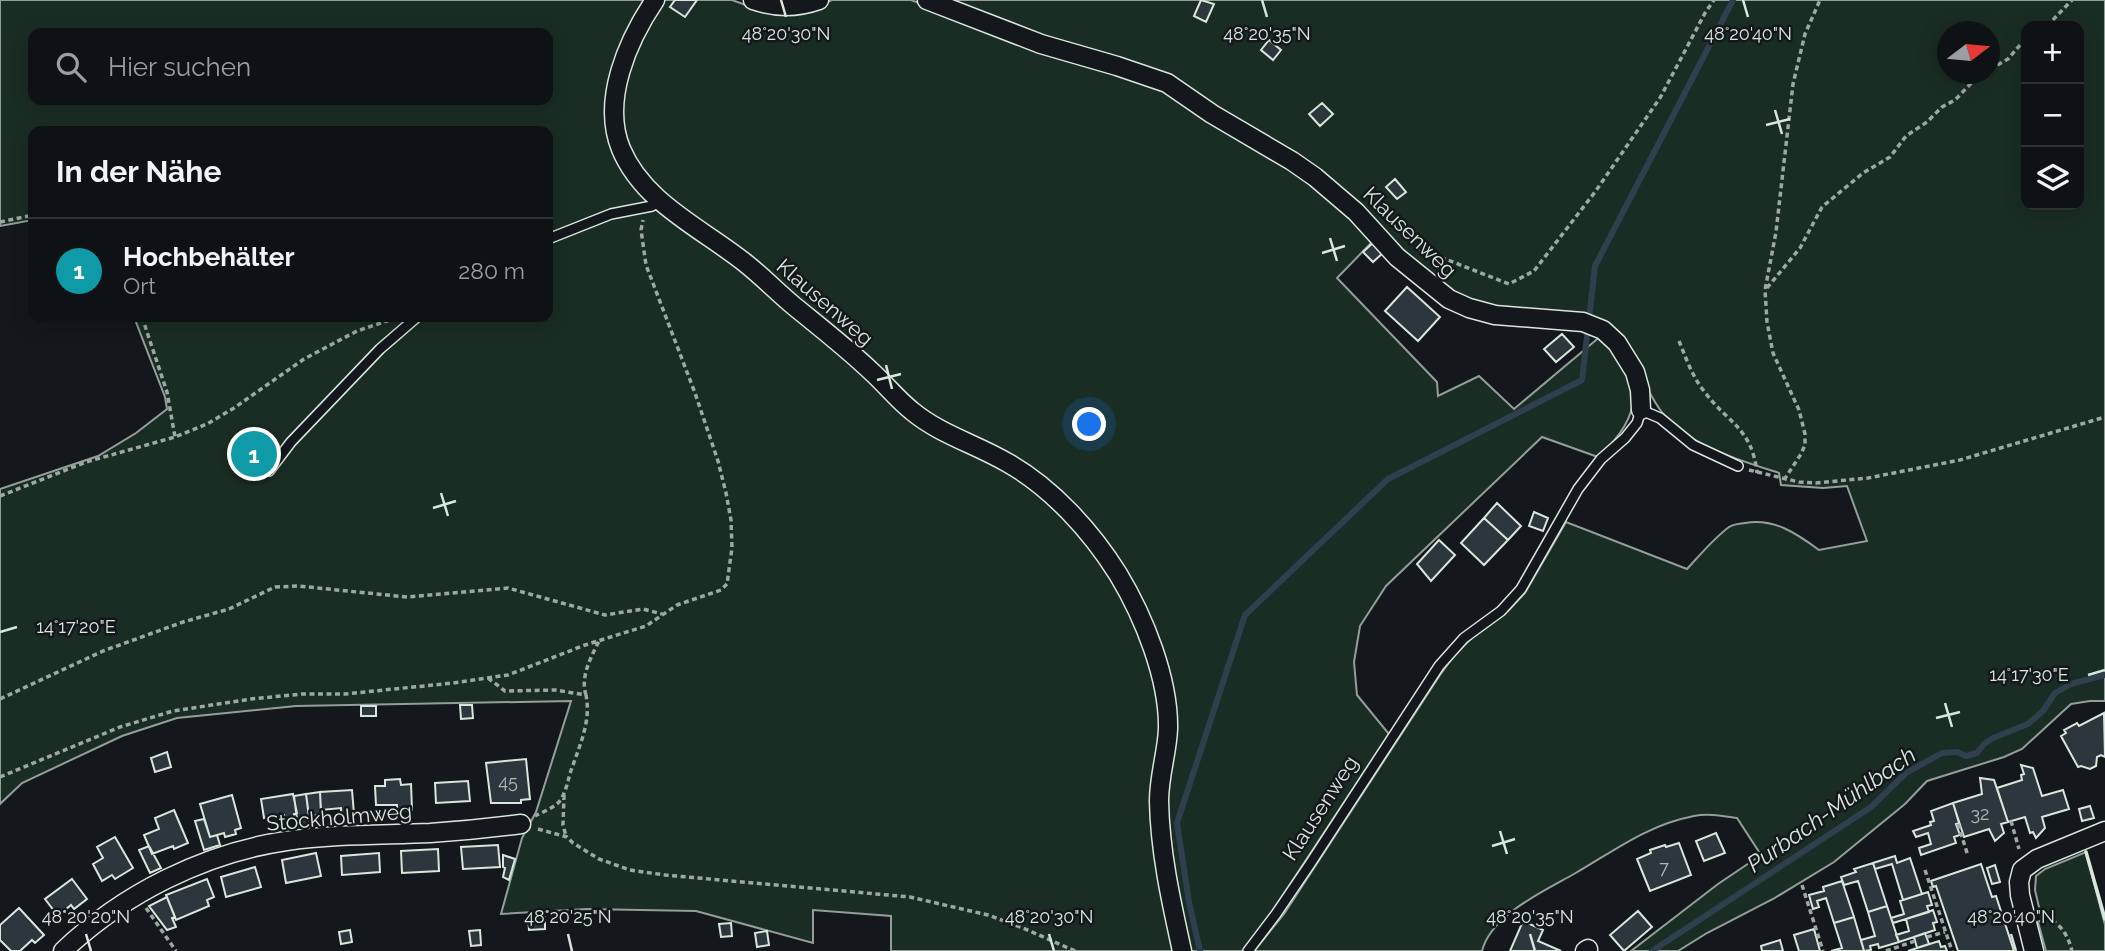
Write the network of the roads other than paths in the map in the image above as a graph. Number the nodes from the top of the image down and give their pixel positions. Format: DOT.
graph roads {
  1 [pos="655,0"];
  2 [pos="753,0"];
  3 [pos="819,0"];
  4 [pos="927,0"];
  5 [pos="656,204"];
  6 [pos="553,237"];
  7 [pos="412,322"];
  8 [pos="1641,410"];
  9 [pos="1738,466"];
  10 [pos="269,471"];
  11 [pos="521,824"];
  12 [pos="2105,831"];
  13 [pos="63,951"];
  14 [pos="1182,951"];
  15 [pos="1248,951"];
  16 [pos="2034,951"];
  1 -- 5 [label="street, Klausenweg"];
  2 -- 3 [label="street"];
  4 -- 8 [label="street, Klausenweg"];
  5 -- 6 [label="lane"];
  5 -- 14 [label="street, Klausenweg"];
  7 -- 10 [label="lane"];
  8 -- 9 [label="lane"];
  8 -- 15 [label="lane, Klausenweg"];
  11 -- 13 [label="street, Stockholmweg"];
  12 -- 16 [label="street"];
}
